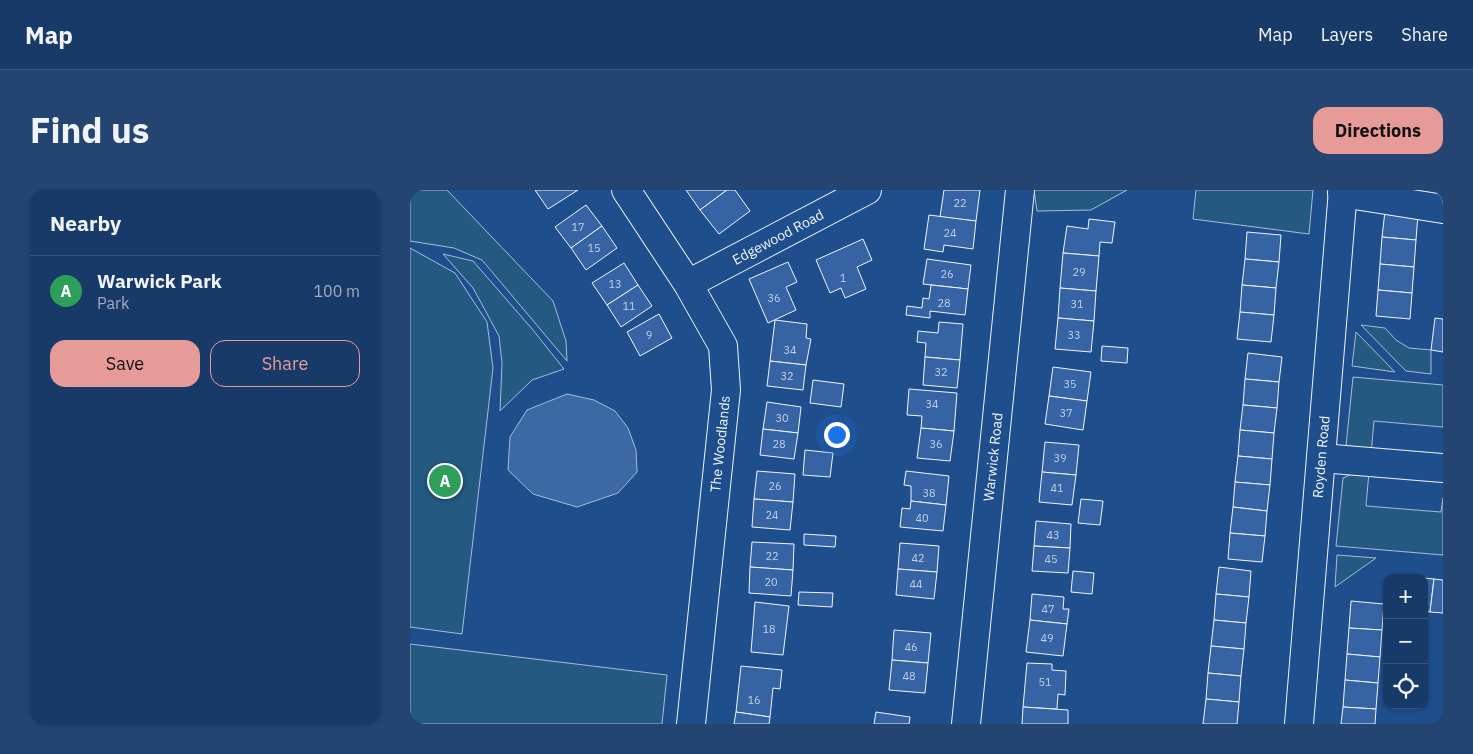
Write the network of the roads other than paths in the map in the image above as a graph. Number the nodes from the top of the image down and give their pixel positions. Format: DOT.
graph roads {
  1 [pos="626,190"];
  2 [pos="867,190"];
  3 [pos="1020,190"];
  4 [pos="1342,192"];
  5 [pos="1443,209"];
  6 [pos="688,284"];
  7 [pos="1321,458"];
  8 [pos="1443,468"];
  9 [pos="692,724"];
  10 [pos="966,724"];
  11 [pos="1299,724"];
  1 -- 6 [label="street, The Woodlands"];
  2 -- 6 [label="street, Edgewood Road"];
  3 -- 10 [label="street, Warwick Road"];
  4 -- 5 [label="street"];
  4 -- 7 [label="street, Royden Road"];
  6 -- 9 [label="street, The Woodlands"];
  7 -- 8 [label="street"];
  7 -- 11 [label="street, Royden Road"];
}
